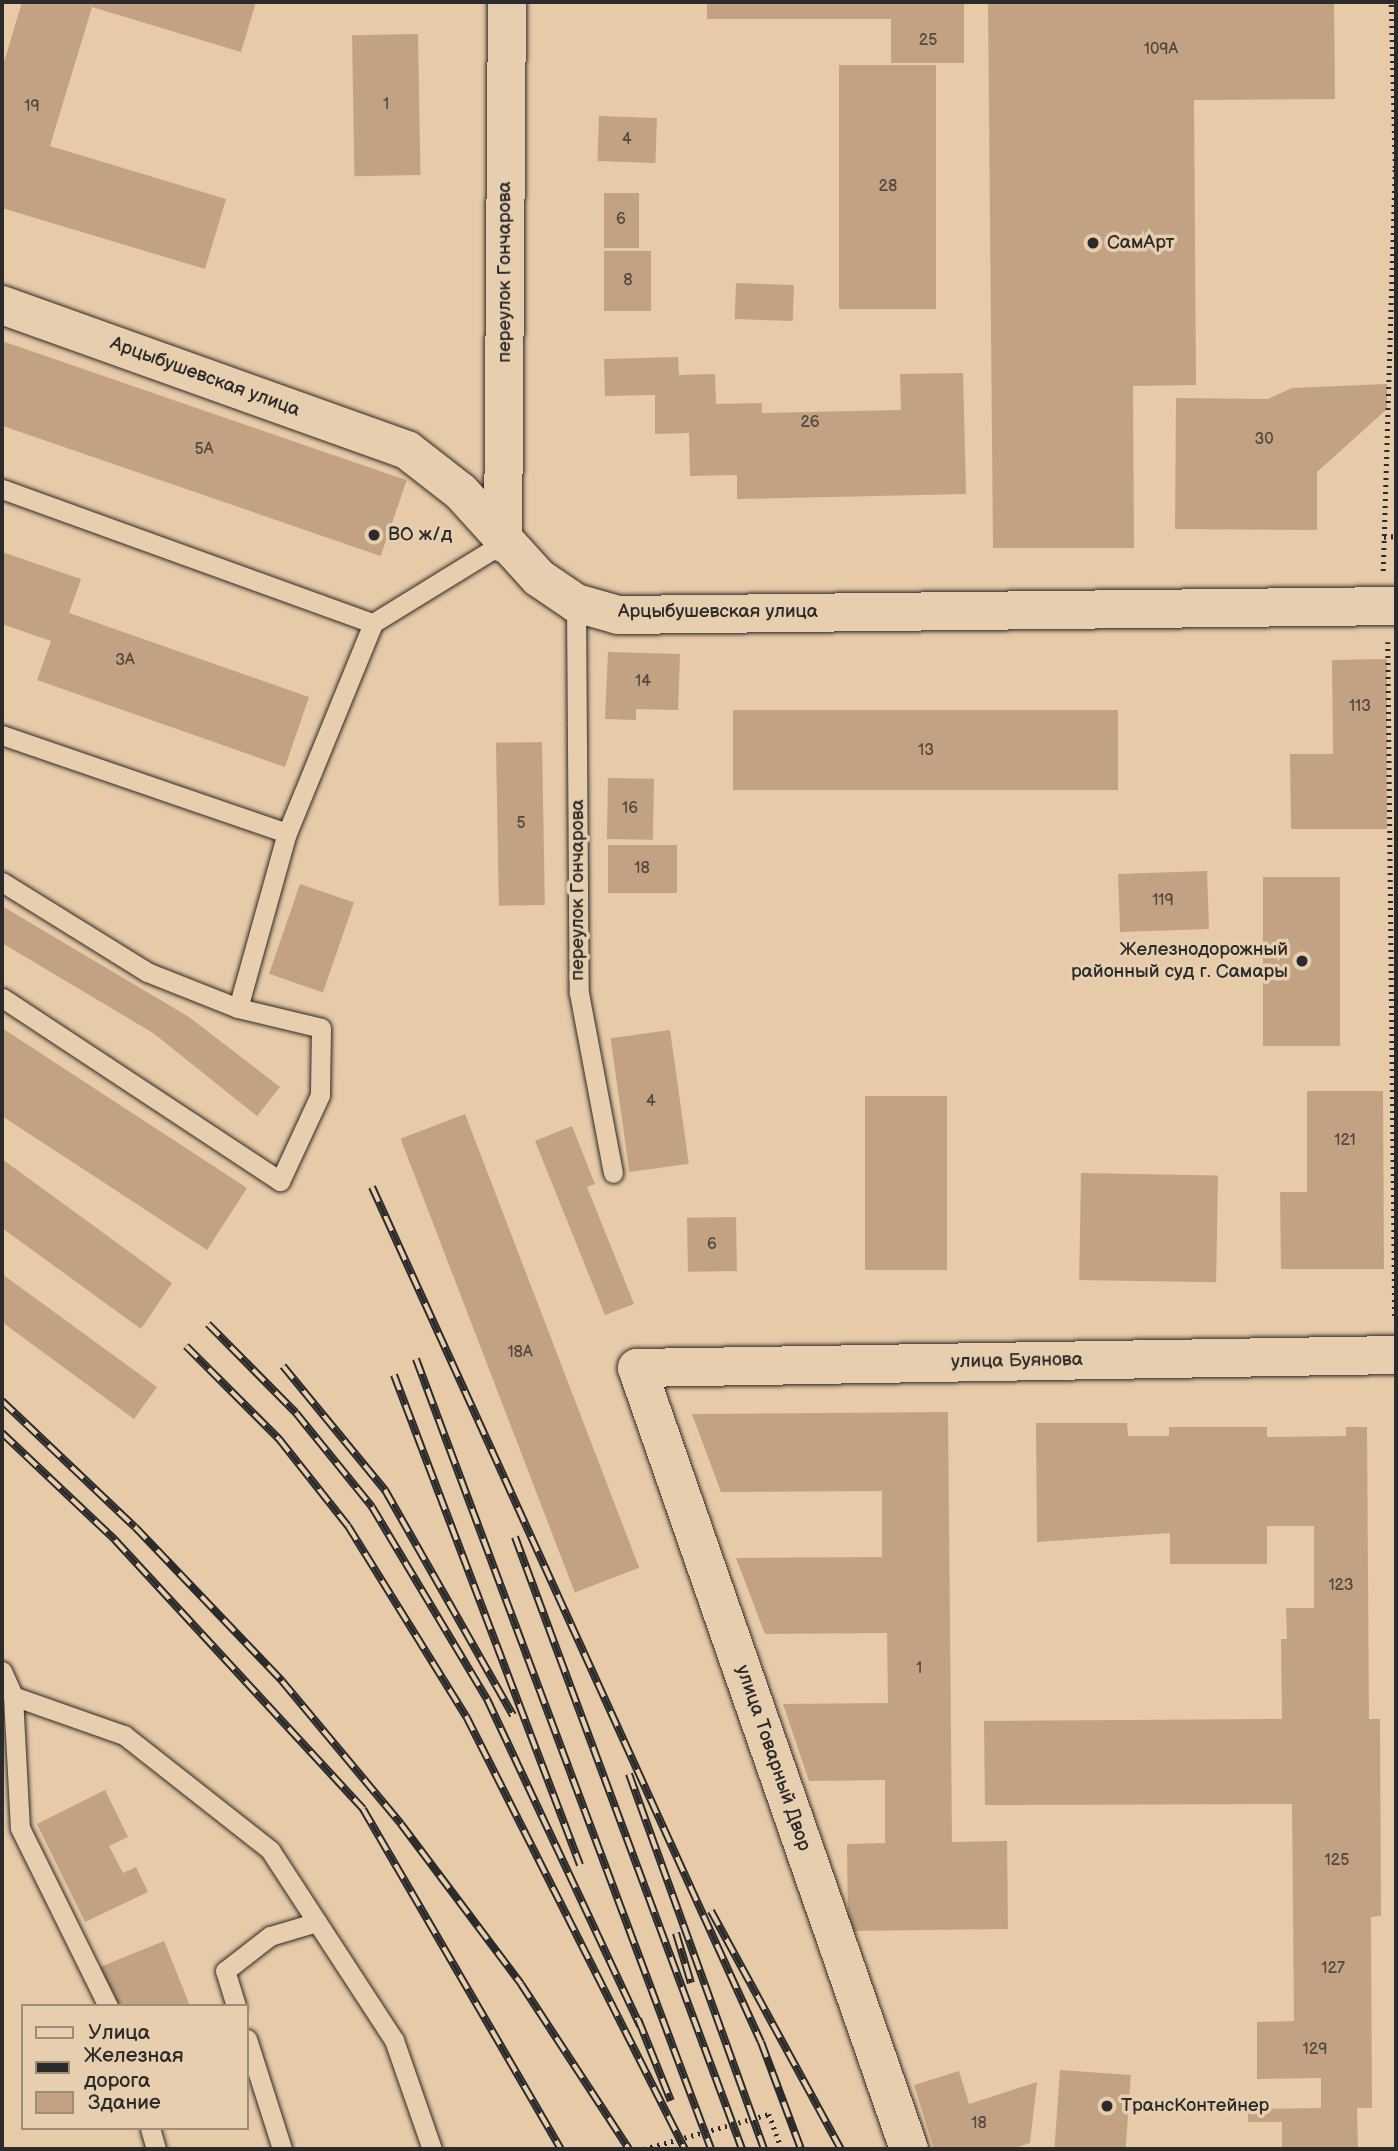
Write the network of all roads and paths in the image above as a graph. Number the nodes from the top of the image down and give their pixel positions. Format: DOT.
graph roads {
  1 [pos="507,2"];
  2 [pos="1391,2"];
  3 [pos="2,305"];
  4 [pos="2,489"];
  5 [pos="1396,536"];
  6 [pos="1384,537"];
  7 [pos="503,543"];
  8 [pos="576,603"];
  9 [pos="1389,607"];
  10 [pos="373,623"];
  11 [pos="1394,664"];
  12 [pos="2,736"];
  13 [pos="287,833"];
  14 [pos="2,883"];
  15 [pos="2,998"];
  16 [pos="238,1008"];
  17 [pos="613,1173"];
  18 [pos="1395,1301"];
  19 [pos="1395,1325"];
  20 [pos="1396,1355"];
  21 [pos="637,1367"];
  22 [pos="2,1671"];
  23 [pos="13,1696"];
  24 [pos="317,1922"];
  25 [pos="107,2004"];
  26 [pos="235,2004"];
  27 [pos="248,2042"];
  28 [pos="151,2130"];
  29 [pos="156,2149"];
  30 [pos="282,2149"];
  31 [pos="432,2149"];
  32 [pos="644,2149"];
  33 [pos="782,2149"];
  34 [pos="909,2149"];
  1 -- 7 [label="street, переулок Гончарова"];
  2 -- 6 [label="path"];
  3 -- 7 [label="street, Арцыбушевская улица"];
  4 -- 10 [label="lane"];
  5 -- 6 [label="path"];
  6 -- 9 [label="path"];
  7 -- 8 [label="street, Арцыбушевская улица"];
  7 -- 10 [label="lane"];
  8 -- 9 [label="street, Арцыбушевская улица"];
  8 -- 17 [label="lane, переулок Гончарова"];
  9 -- 11 [label="path"];
  10 -- 13 [label="lane"];
  11 -- 18 [label="path"];
  12 -- 13 [label="lane"];
  13 -- 16 [label="lane"];
  14 -- 16 [label="lane"];
  15 -- 16 [label="lane"];
  18 -- 19 [label="path"];
  20 -- 21 [label="street, улица Буянова"];
  21 -- 34 [label="street, улица Товарный Двор"];
  22 -- 23 [label="lane"];
  23 -- 24 [label="lane"];
  23 -- 25 [label="lane"];
  24 -- 26 [label="lane"];
  24 -- 31 [label="lane"];
  27 -- 30 [label="lane"];
  28 -- 29 [label="lane"];
  32 -- 33 [label="path"];
}
